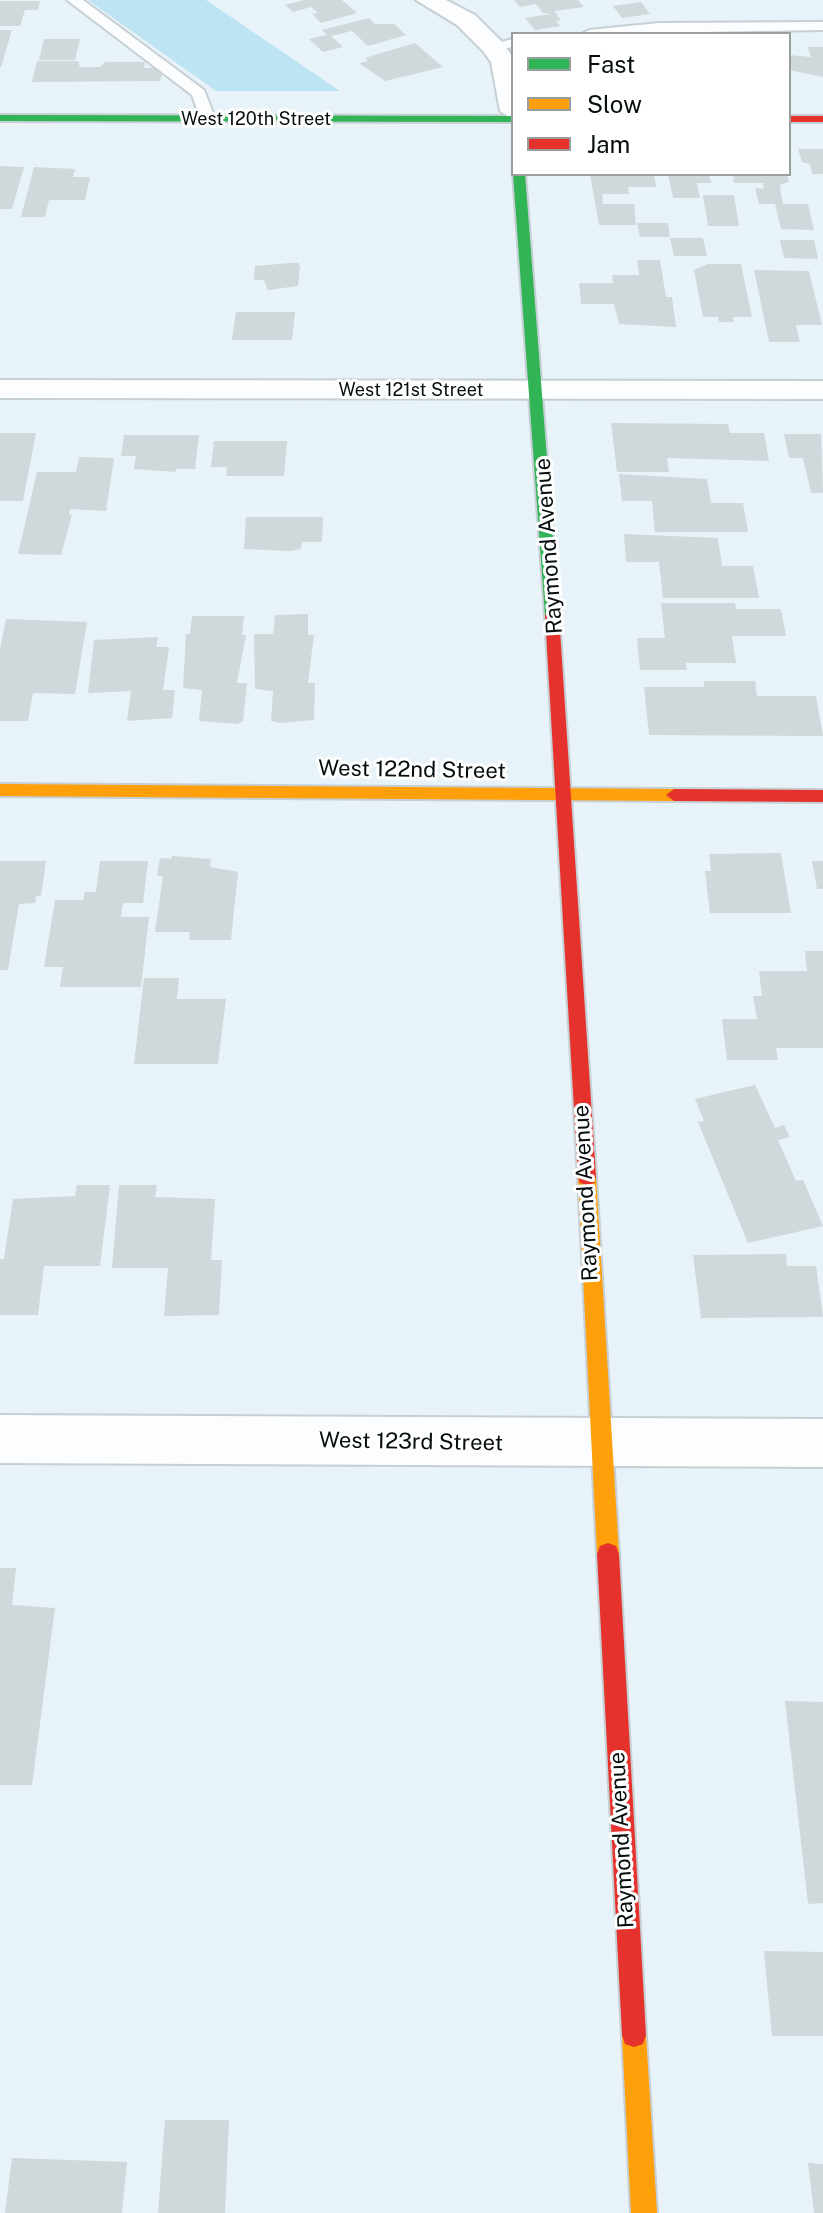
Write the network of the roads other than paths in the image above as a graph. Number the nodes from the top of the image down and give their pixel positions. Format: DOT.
graph roads {
  1 [pos="74,0"];
  2 [pos="428,0"];
  3 [pos="823,26"];
  4 [pos="609,32"];
  5 [pos="503,45"];
  6 [pos="511,100"];
  7 [pos="0,118"];
  8 [pos="207,118"];
  9 [pos="511,119"];
  10 [pos="791,119"];
  11 [pos="823,119"];
  12 [pos="519,176"];
  13 [pos="0,389"];
  14 [pos="538,390"];
  15 [pos="823,390"];
  16 [pos="0,790"];
  17 [pos="566,796"];
  18 [pos="823,796"];
  19 [pos="0,1439"];
  20 [pos="823,1443"];
  21 [pos="599,1444"];
  22 [pos="644,2213"];
  1 -- 8 [label="lane"];
  2 -- 5 [label="street"];
  3 -- 4 [label="lane"];
  5 -- 6 [label="street"];
  7 -- 8 [label="street, West 120th Street"];
  8 -- 9 [label="street, West 120th Street"];
  10 -- 11 [label="street"];
  12 -- 14 [label="street, Raymond Avenue"];
  13 -- 14 [label="street, West 121st Street"];
  14 -- 15 [label="street, West 121st Street"];
  14 -- 17 [label="street, Raymond Avenue"];
  16 -- 17 [label="street, West 122nd Street"];
  17 -- 18 [label="street, West 122nd Street"];
  17 -- 21 [label="street, Raymond Avenue"];
  19 -- 21 [label="street, West 123rd Street"];
  20 -- 21 [label="street, West 123rd Street"];
  21 -- 22 [label="street, Raymond Avenue"];
}
